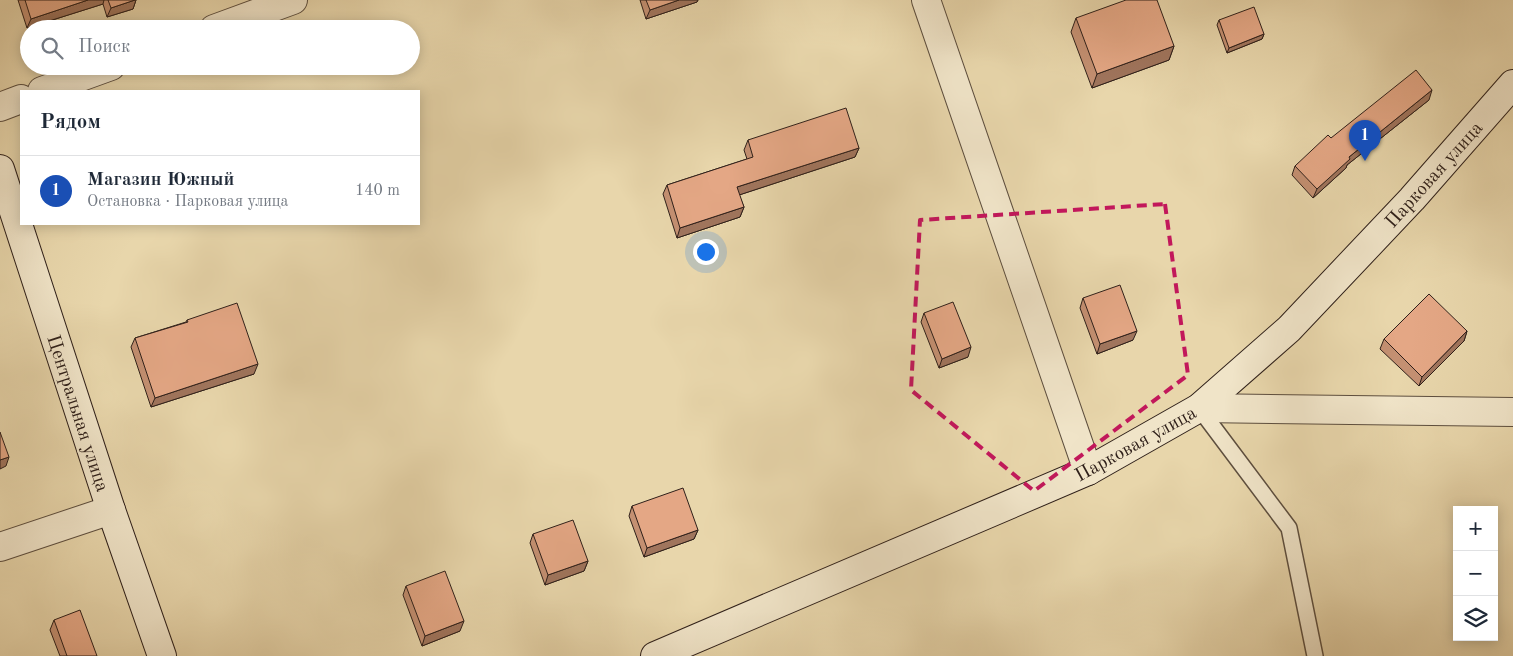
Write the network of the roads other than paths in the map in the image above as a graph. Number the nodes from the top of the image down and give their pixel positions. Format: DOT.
graph roads {
  1 [pos="293,0"];
  2 [pos="926,0"];
  3 [pos="239,20"];
  4 [pos="86,75"];
  5 [pos="1513,84"];
  6 [pos="45,90"];
  7 [pos="20,99"];
  8 [pos="0,107"];
  9 [pos="0,169"];
  10 [pos="1199,408"];
  11 [pos="1513,412"];
  12 [pos="1088,471"];
  13 [pos="111,510"];
  14 [pos="0,546"];
  15 [pos="162,656"];
  16 [pos="655,656"];
  17 [pos="1315,656"];
  1 -- 3 [label="street"];
  2 -- 12 [label="street"];
  4 -- 6 [label="street"];
  5 -- 10 [label="street, Парковая улица"];
  7 -- 8 [label="street"];
  9 -- 13 [label="street, Центральная улица"];
  10 -- 11 [label="street"];
  10 -- 12 [label="street, Парковая улица"];
  10 -- 17 [label="lane"];
  12 -- 16 [label="street, Парковая улица"];
  13 -- 14 [label="street"];
  13 -- 15 [label="street, Центральная улица"];
}
